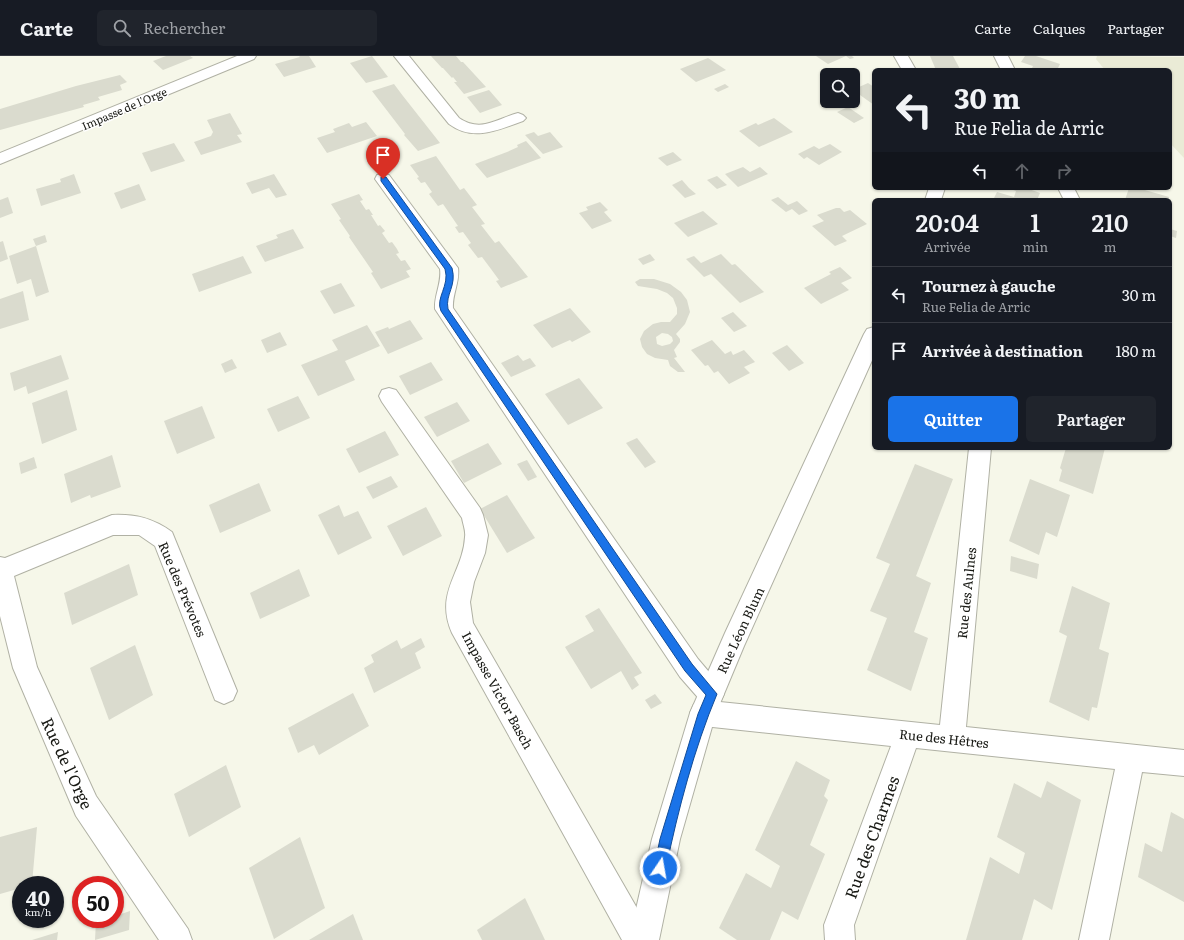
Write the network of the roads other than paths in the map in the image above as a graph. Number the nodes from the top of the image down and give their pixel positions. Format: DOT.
graph roads {
  1 [pos="249,56"];
  2 [pos="401,56"];
  3 [pos="901,56"];
  4 [pos="1001,56"];
  5 [pos="909,68"];
  6 [pos="1007,68"];
  7 [pos="518,118"];
  8 [pos="0,159"];
  9 [pos="383,179"];
  10 [pos="872,338"];
  11 [pos="389,396"];
  12 [pos="980,450"];
  13 [pos="0,569"];
  14 [pos="224,691"];
  15 [pos="707,704"];
  16 [pos="908,734"];
  17 [pos="952,739"];
  18 [pos="1131,758"];
  19 [pos="1184,763"];
  20 [pos="176,940"];
  21 [pos="638,940"];
  22 [pos="644,940"];
  23 [pos="840,940"];
  24 [pos="1094,940"];
  1 -- 8 [label="street, Impasse de l'Orge"];
  2 -- 7 [label="street"];
  3 -- 5 [label="street"];
  4 -- 6 [label="street"];
  9 -- 15 [label="street"];
  10 -- 15 [label="street, Rue Léon Blum"];
  11 -- 21 [label="street, Impasse Victor Basch"];
  12 -- 17 [label="street, Rue des Aulnes"];
  13 -- 14 [label="street, Rue des Prévotes"];
  13 -- 20 [label="street, Rue de l'Orge"];
  15 -- 16 [label="street, Rue des Hêtres"];
  15 -- 22 [label="street, Rue Léon Blum"];
  16 -- 17 [label="street, Rue des Hêtres"];
  16 -- 23 [label="street, Rue des Charmes"];
  17 -- 18 [label="street, Rue des Hêtres"];
  18 -- 19 [label="street, Rue des Hêtres"];
  18 -- 24 [label="street"];
}
